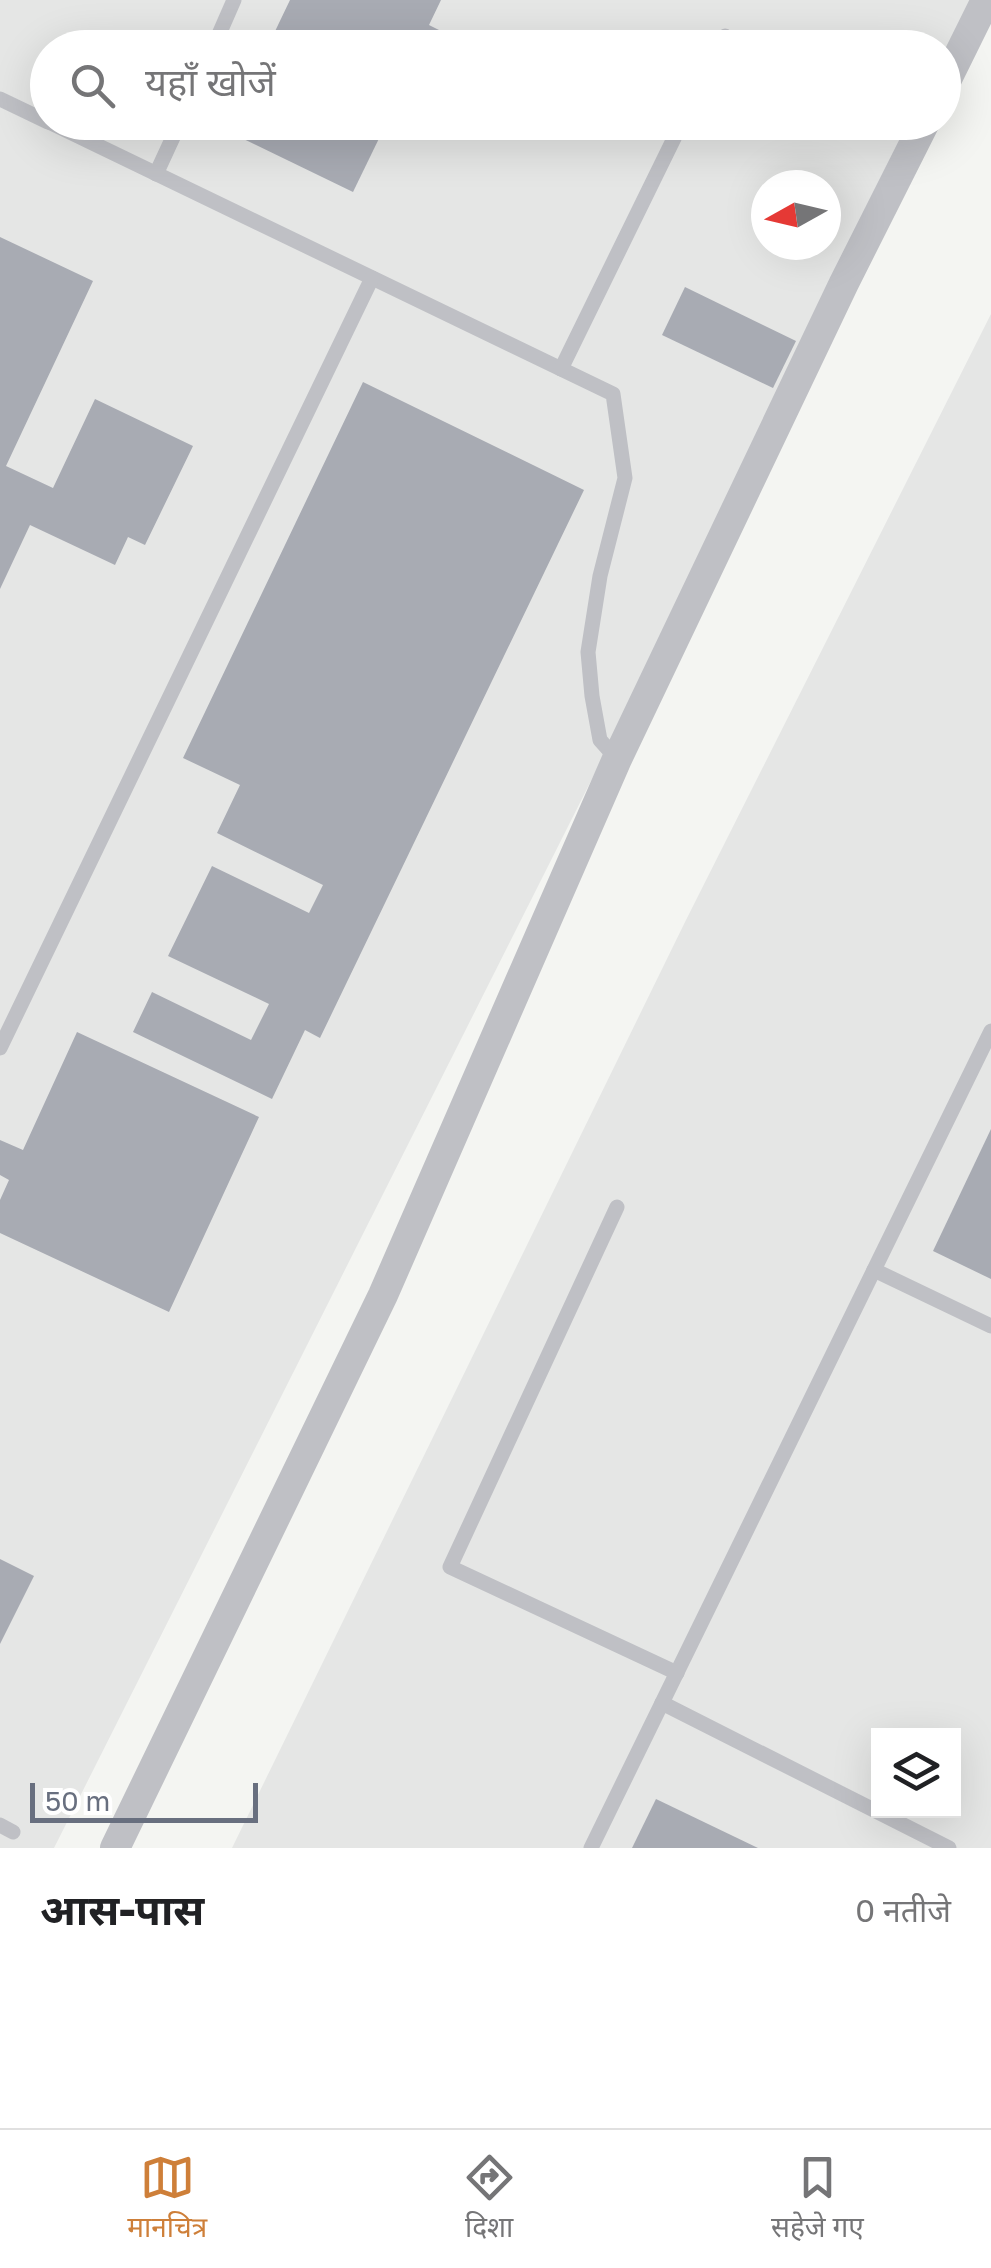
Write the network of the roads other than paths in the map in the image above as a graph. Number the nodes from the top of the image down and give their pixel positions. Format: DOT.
graph roads {
  1 [pos="234,0"];
  2 [pos="986,0"];
  3 [pos="221,30"];
  4 [pos="961,51"];
  5 [pos="0,99"];
  6 [pos="30,113"];
  7 [pos="85,140"];
  8 [pos="172,140"];
  9 [pos="673,140"];
  10 [pos="916,140"];
  11 [pos="156,174"];
  12 [pos="372,278"];
  13 [pos="561,369"];
  14 [pos="617,759"];
  15 [pos="991,1031"];
  16 [pos="0,1048"];
  17 [pos="617,1207"];
  18 [pos="874,1270"];
  19 [pos="991,1326"];
  20 [pos="676,1673"];
  21 [pos="662,1704"];
  22 [pos="115,1848"];
  23 [pos="590,1848"];
  24 [pos="949,1848"];
  1 -- 3 [label="lane"];
  2 -- 4 [label="street"];
  5 -- 6 [label="lane"];
  7 -- 11 [label="lane"];
  8 -- 11 [label="lane"];
  9 -- 13 [label="lane"];
  10 -- 14 [label="street"];
  11 -- 12 [label="lane"];
  12 -- 13 [label="lane"];
  12 -- 16 [label="lane"];
  13 -- 14 [label="lane"];
  14 -- 22 [label="street"];
  15 -- 18 [label="lane"];
  17 -- 20 [label="lane"];
  18 -- 19 [label="lane"];
  18 -- 20 [label="lane"];
  20 -- 21 [label="lane"];
  21 -- 23 [label="lane"];
  21 -- 24 [label="lane"];
}
